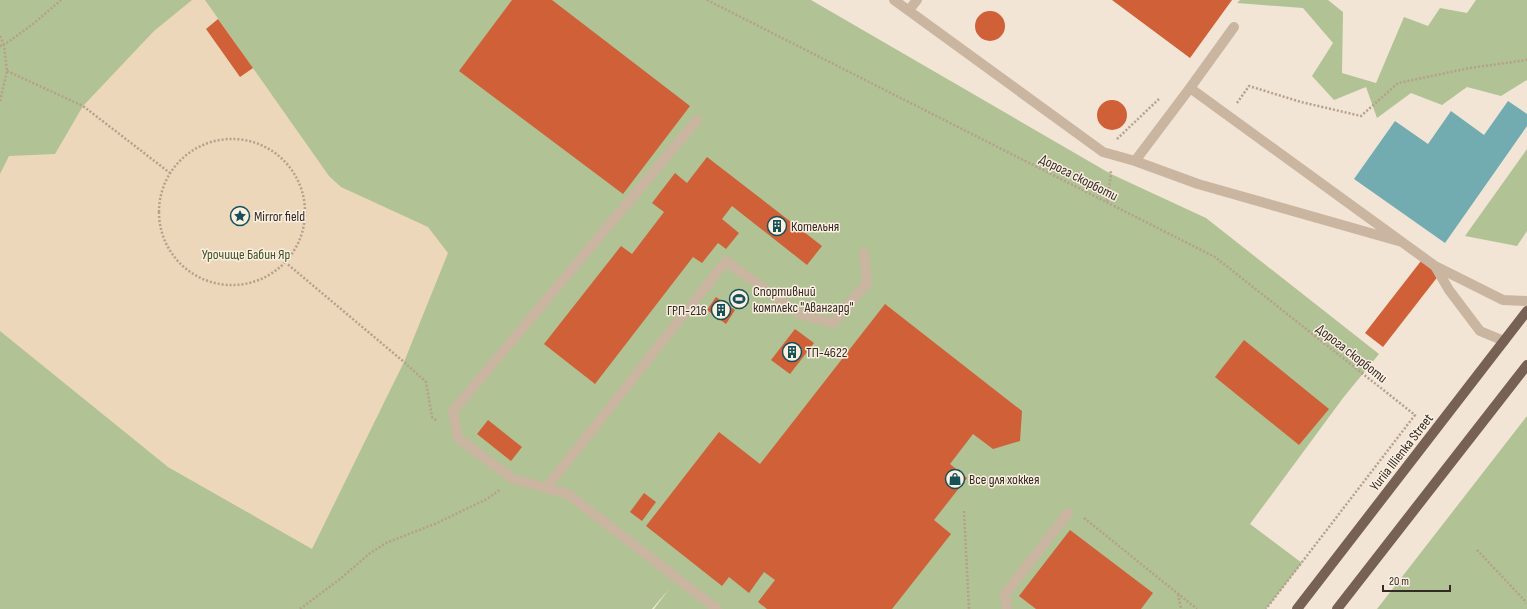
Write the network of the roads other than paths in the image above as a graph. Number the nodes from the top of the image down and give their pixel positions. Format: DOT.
graph roads {
  1 [pos="894,0"];
  2 [pos="917,0"];
  3 [pos="908,10"];
  4 [pos="1234,27"];
  5 [pos="1190,88"];
  6 [pos="696,120"];
  7 [pos="1135,161"];
  8 [pos="1402,242"];
  9 [pos="864,253"];
  10 [pos="1435,266"];
  11 [pos="1527,301"];
  12 [pos="1527,311"];
  13 [pos="1504,341"];
  14 [pos="1527,365"];
  15 [pos="546,488"];
  16 [pos="1068,513"];
  17 [pos="717,609"];
  18 [pos="1008,609"];
  19 [pos="1297,609"];
  20 [pos="1337,609"];
  1 -- 3 [label="lane"];
  2 -- 3 [label="lane"];
  3 -- 7 [label="lane"];
  4 -- 5 [label="lane"];
  5 -- 7 [label="lane"];
  5 -- 8 [label="lane"];
  6 -- 15 [label="lane"];
  7 -- 8 [label="lane"];
  8 -- 10 [label="lane"];
  9 -- 15 [label="lane"];
  10 -- 11 [label="lane"];
  10 -- 13 [label="lane"];
  12 -- 13 [label="main road, Yuriia Illienka Street"];
  13 -- 19 [label="main road, Yuriia Illienka Street"];
  14 -- 20 [label="main road"];
  15 -- 17 [label="lane"];
  16 -- 18 [label="lane"];
}
